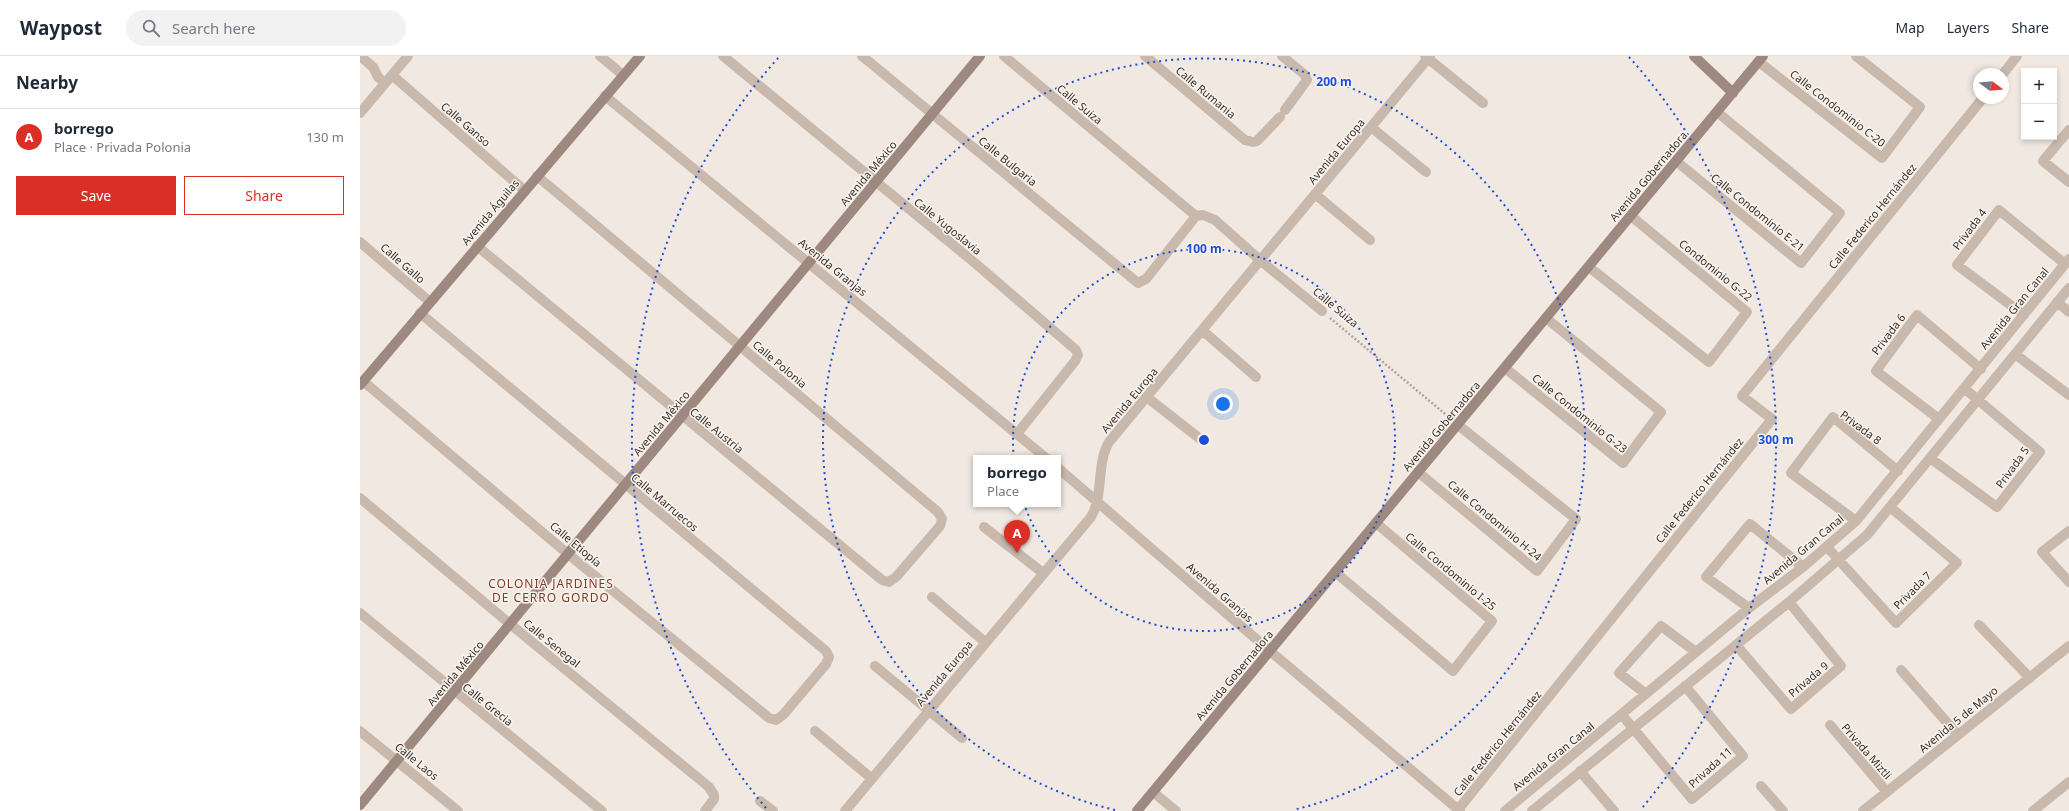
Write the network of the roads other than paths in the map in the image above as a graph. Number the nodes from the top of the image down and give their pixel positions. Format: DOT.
graph roads {
  1 [pos="360,56"];
  2 [pos="408,56"];
  3 [pos="600,56"];
  4 [pos="640,56"];
  5 [pos="723,56"];
  6 [pos="862,56"];
  7 [pos="980,56"];
  8 [pos="1004,56"];
  9 [pos="1144,56"];
  10 [pos="1282,56"];
  11 [pos="1694,56"];
  12 [pos="1856,56"];
  13 [pos="2017,56"];
  14 [pos="1428,57"];
  15 [pos="1761,59"];
  16 [pos="371,60"];
  17 [pos="2008,68"];
  18 [pos="392,75"];
  19 [pos="623,75"];
  20 [pos="385,83"];
  21 [pos="1733,93"];
  22 [pos="605,96"];
  23 [pos="1483,103"];
  24 [pos="1978,104"];
  25 [pos="360,112"];
  26 [pos="1717,112"];
  27 [pos="933,114"];
  28 [pos="1371,127"];
  29 [pos="2069,130"];
  30 [pos="1676,161"];
  31 [pos="1426,172"];
  32 [pos="537,176"];
  33 [pos="2069,182"];
  34 [pos="875,183"];
  35 [pos="524,190"];
  36 [pos="1315,194"];
  37 [pos="1196,216"];
  38 [pos="1631,216"];
  39 [pos="1370,240"];
  40 [pos="360,242"];
  41 [pos="477,246"];
  42 [pos="1261,261"];
  43 [pos="2067,262"];
  44 [pos="809,263"];
  45 [pos="1588,267"];
  46 [pos="2069,288"];
  47 [pos="430,302"];
  48 [pos="2057,302"];
  49 [pos="1322,311"];
  50 [pos="2069,312"];
  51 [pos="420,313"];
  52 [pos="2024,315"];
  53 [pos="1546,318"];
  54 [pos="1202,330"];
  55 [pos="740,346"];
  56 [pos="2015,354"];
  57 [pos="1505,368"];
  58 [pos="1981,369"];
  59 [pos="1256,377"];
  60 [pos="362,383"];
  61 [pos="1965,389"];
  62 [pos="2069,395"];
  63 [pos="1148,398"];
  64 [pos="1978,400"];
  65 [pos="683,417"];
  66 [pos="1939,419"];
  67 [pos="1458,424"];
  68 [pos="1017,434"];
  69 [pos="1204,442"];
  70 [pos="1042,455"];
  71 [pos="1930,458"];
  72 [pos="1061,471"];
  73 [pos="1898,471"];
  74 [pos="1418,472"];
  75 [pos="625,486"];
  76 [pos="360,498"];
  77 [pos="1097,501"];
  78 [pos="1890,507"];
  79 [pos="1856,521"];
  80 [pos="1376,523"];
  81 [pos="984,527"];
  82 [pos="2069,531"];
  83 [pos="1827,547"];
  84 [pos="568,554"];
  85 [pos="1839,561"];
  86 [pos="1803,567"];
  87 [pos="1335,572"];
  88 [pos="1043,573"];
  89 [pos="889,582"];
  90 [pos="2069,582"];
  91 [pos="932,597"];
  92 [pos="1789,602"];
  93 [pos="1749,608"];
  94 [pos="360,613"];
  95 [pos="510,624"];
  96 [pos="1979,625"];
  97 [pos="985,642"];
  98 [pos="1736,645"];
  99 [pos="2069,646"];
  100 [pos="1270,651"];
  101 [pos="1696,652"];
  102 [pos="875,666"];
  103 [pos="1901,670"];
  104 [pos="2030,678"];
  105 [pos="1685,686"];
  106 [pos="454,692"];
  107 [pos="1646,694"];
  108 [pos="928,711"];
  109 [pos="1622,715"];
  110 [pos="776,720"];
  111 [pos="1830,725"];
  112 [pos="1633,728"];
  113 [pos="360,731"];
  114 [pos="816,731"];
  115 [pos="1958,735"];
  116 [pos="962,738"];
  117 [pos="398,761"];
  118 [pos="1580,771"];
  119 [pos="871,778"];
  120 [pos="2069,782"];
  121 [pos="1761,786"];
  122 [pos="1153,792"];
  123 [pos="1887,792"];
  124 [pos="760,801"];
  125 [pos="360,805"];
  126 [pos="1458,810"];
  127 [pos="458,811"];
  128 [pos="602,811"];
  129 [pos="705,811"];
  130 [pos="773,811"];
  131 [pos="845,811"];
  132 [pos="1137,811"];
  133 [pos="1176,811"];
  134 [pos="1505,811"];
  135 [pos="1532,811"];
  136 [pos="1614,811"];
  137 [pos="1783,811"];
  138 [pos="1863,811"];
  139 [pos="2033,811"];
  1 -- 16 [label="street"];
  2 -- 18 [label="street"];
  3 -- 19 [label="street"];
  4 -- 19 [label="street, Avenida Águilas"];
  5 -- 34 [label="street, Calle Yugoslavia"];
  6 -- 27 [label="street, Calle Bulgaria"];
  7 -- 27 [label="street, Avenida México"];
  8 -- 37 [label="street, Calle Suiza"];
  9 -- 10 [label="street, Calle Rumania"];
  11 -- 21 [label="street"];
  12 -- 15 [label="street, Calle Condominio C-20"];
  13 -- 17 [label="street"];
  14 -- 23 [label="street"];
  14 -- 28 [label="street, Avenida Europa"];
  15 -- 21 [label="street, Avenida Gobernadora"];
  16 -- 20 [label="street"];
  18 -- 20 [label="street"];
  18 -- 35 [label="street, Calle Ganso"];
  19 -- 22 [label="street, Avenida Águilas"];
  20 -- 25 [label="street"];
  21 -- 26 [label="street, Avenida Gobernadora"];
  22 -- 32 [label="street, Avenida Águilas"];
  22 -- 44 [label="street, Avenida Granjas"];
  24 -- 126 [label="street, Calle Federico Hernández"];
  26 -- 30 [label="street, Avenida Gobernadora"];
  26 -- 30 [label="street, Calle Condominio E-21"];
  27 -- 34 [label="street, Avenida México"];
  27 -- 37 [label="street, Calle Bulgaria"];
  28 -- 31 [label="street"];
  28 -- 36 [label="street, Avenida Europa"];
  29 -- 33 [label="street"];
  30 -- 38 [label="street, Avenida Gobernadora"];
  32 -- 35 [label="street, Avenida Águilas"];
  32 -- 55 [label="street, Calle Polonia"];
  34 -- 44 [label="street, Avenida México"];
  34 -- 68 [label="street, Calle Yugoslavia"];
  35 -- 41 [label="street, Avenida Águilas"];
  36 -- 39 [label="street"];
  36 -- 42 [label="street, Avenida Europa"];
  37 -- 42 [label="street, Calle Suiza"];
  38 -- 45 [label="street, Avenida Gobernadora"];
  38 -- 45 [label="street, Condominio G-22"];
  40 -- 47 [label="street, Calle Gallo"];
  41 -- 47 [label="street, Avenida Águilas"];
  41 -- 65 [label="street, Calle Austria"];
  42 -- 49 [label="street, Calle Suiza"];
  42 -- 54 [label="street, Avenida Europa"];
  43 -- 52 [label="street, Avenida Gran Canal"];
  43 -- 52 [label="street, Privada 4"];
  44 -- 55 [label="street, Avenida México"];
  44 -- 68 [label="street, Avenida Granjas"];
  45 -- 53 [label="street, Avenida Gobernadora"];
  46 -- 48 [label="street"];
  47 -- 51 [label="street, Avenida Águilas"];
  48 -- 50 [label="street"];
  48 -- 56 [label="street"];
  51 -- 60 [label="street, Avenida Águilas"];
  51 -- 75 [label="street, Calle Marruecos"];
  52 -- 58 [label="street, Avenida Gran Canal"];
  53 -- 57 [label="street, Avenida Gobernadora"];
  53 -- 57 [label="street, Calle Condominio G-23"];
  54 -- 59 [label="street"];
  54 -- 63 [label="street, Avenida Europa"];
  55 -- 65 [label="street, Avenida México"];
  55 -- 89 [label="street, Calle Polonia"];
  56 -- 62 [label="street"];
  56 -- 64 [label="street"];
  57 -- 67 [label="street, Avenida Gobernadora"];
  58 -- 61 [label="street, Avenida Gran Canal"];
  58 -- 66 [label="street, Privada 6"];
  60 -- 84 [label="street, Calle Etiopía"];
  61 -- 64 [label="street, Privada 5"];
  61 -- 66 [label="street, Avenida Gran Canal"];
  63 -- 69 [label="street"];
  63 -- 77 [label="street, Avenida Europa"];
  64 -- 71 [label="street"];
  64 -- 71 [label="street, Privada 5"];
  65 -- 75 [label="street, Avenida México"];
  65 -- 89 [label="street, Calle Austria"];
  66 -- 73 [label="street, Avenida Gran Canal"];
  67 -- 74 [label="street, Avenida Gobernadora"];
  67 -- 74 [label="street, Calle Condominio H-24"];
  68 -- 70 [label="street, Avenida Granjas"];
  71 -- 78 [label="street"];
  72 -- 77 [label="street, Avenida Granjas"];
  73 -- 79 [label="street, Avenida Gran Canal"];
  73 -- 79 [label="street, Privada 8"];
  74 -- 80 [label="street, Avenida Gobernadora"];
  75 -- 84 [label="street, Avenida México"];
  75 -- 110 [label="street, Calle Marruecos"];
  76 -- 95 [label="street, Calle Senegal"];
  77 -- 88 [label="street, Avenida Europa"];
  77 -- 100 [label="street, Avenida Granjas"];
  78 -- 85 [label="street"];
  78 -- 85 [label="street, Privada 7"];
  79 -- 83 [label="street, Avenida Gran Canal"];
  80 -- 87 [label="street, Avenida Gobernadora"];
  80 -- 87 [label="street, Calle Condominio I-25"];
  81 -- 88 [label="street"];
  82 -- 90 [label="street"];
  83 -- 85 [label="street, Privada 7"];
  83 -- 86 [label="street, Avenida Gran Canal"];
  84 -- 95 [label="street, Avenida México"];
  84 -- 110 [label="street, Calle Etiopía"];
  85 -- 92 [label="street"];
  86 -- 93 [label="street, Avenida Gran Canal"];
  86 -- 93 [label="street"];
  87 -- 100 [label="street, Avenida Gobernadora"];
  88 -- 97 [label="street, Avenida Europa"];
  91 -- 97 [label="street"];
  92 -- 98 [label="street"];
  92 -- 98 [label="street, Privada 9"];
  93 -- 101 [label="street, Avenida Gran Canal"];
  94 -- 106 [label="street, Calle Grecia"];
  95 -- 106 [label="street, Avenida México"];
  95 -- 129 [label="street, Calle Senegal"];
  96 -- 104 [label="street"];
  97 -- 108 [label="street, Avenida Europa"];
  98 -- 105 [label="street"];
  99 -- 104 [label="street, Avenida 5 de Mayo"];
  100 -- 122 [label="street, Avenida Gobernadora"];
  100 -- 126 [label="street, Avenida Granjas"];
  101 -- 107 [label="street, Avenida Gran Canal"];
  101 -- 107 [label="street"];
  102 -- 108 [label="street"];
  103 -- 115 [label="street"];
  104 -- 115 [label="street, Avenida 5 de Mayo"];
  105 -- 112 [label="street"];
  105 -- 112 [label="street, Privada 11"];
  106 -- 117 [label="street, Avenida México"];
  106 -- 128 [label="street, Calle Grecia"];
  107 -- 109 [label="street, Avenida Gran Canal"];
  108 -- 116 [label="street"];
  108 -- 119 [label="street, Avenida Europa"];
  109 -- 112 [label="street, Privada 11"];
  109 -- 134 [label="street, Avenida Gran Canal"];
  111 -- 123 [label="street, Privada Miztli"];
  112 -- 118 [label="street"];
  113 -- 117 [label="street, Calle Laos"];
  114 -- 119 [label="street"];
  115 -- 123 [label="street, Avenida 5 de Mayo"];
  117 -- 125 [label="street, Avenida México"];
  117 -- 127 [label="street, Calle Laos"];
  118 -- 135 [label="street"];
  118 -- 136 [label="street"];
  119 -- 131 [label="street, Avenida Europa"];
  120 -- 139 [label="street"];
  121 -- 137 [label="street"];
  122 -- 132 [label="street, Avenida Gobernadora"];
  122 -- 133 [label="street"];
  123 -- 138 [label="street, Avenida 5 de Mayo"];
  124 -- 130 [label="street"];
}
